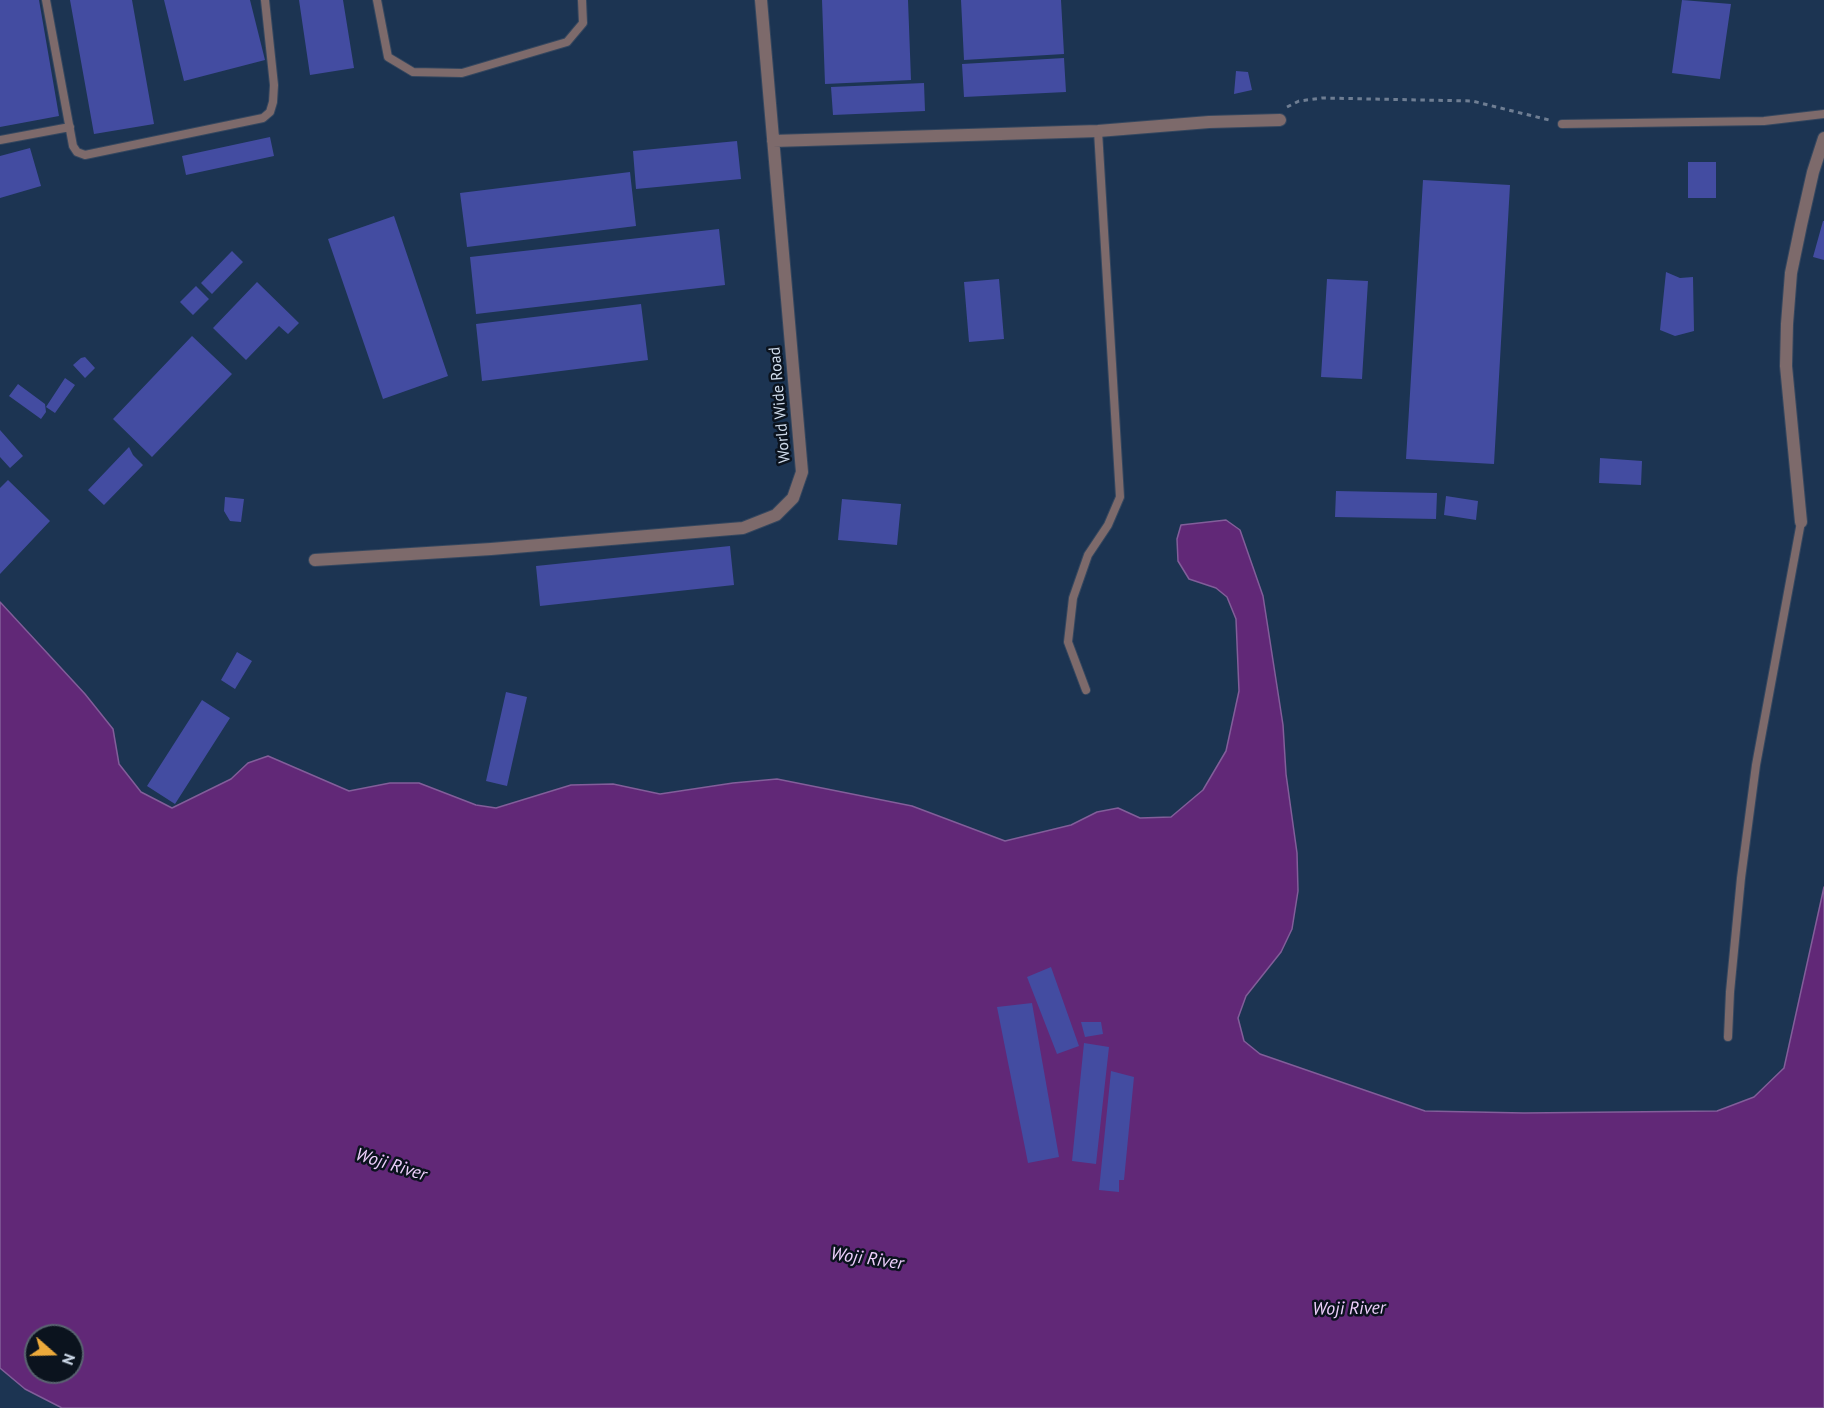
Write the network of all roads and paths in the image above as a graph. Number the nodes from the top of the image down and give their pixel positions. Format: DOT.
graph roads {
  1 [pos="46,0"];
  2 [pos="265,0"];
  3 [pos="377,0"];
  4 [pos="582,0"];
  5 [pos="761,0"];
  6 [pos="1824,114"];
  7 [pos="1280,120"];
  8 [pos="1563,124"];
  9 [pos="70,127"];
  10 [pos="1098,131"];
  11 [pos="1824,138"];
  12 [pos="0,140"];
  13 [pos="773,141"];
  14 [pos="1801,522"];
  15 [pos="315,560"];
  16 [pos="1086,690"];
  17 [pos="1728,1037"];
  1 -- 9 [label="lane"];
  2 -- 9 [label="lane"];
  3 -- 4 [label="lane"];
  5 -- 13 [label="street, World Wide Road"];
  6 -- 8 [label="lane"];
  7 -- 8 [label="path"];
  7 -- 10 [label="street"];
  9 -- 12 [label="lane"];
  10 -- 13 [label="street"];
  10 -- 16 [label="lane"];
  11 -- 14 [label="street"];
  13 -- 15 [label="street, World Wide Road"];
  14 -- 17 [label="lane"];
}
